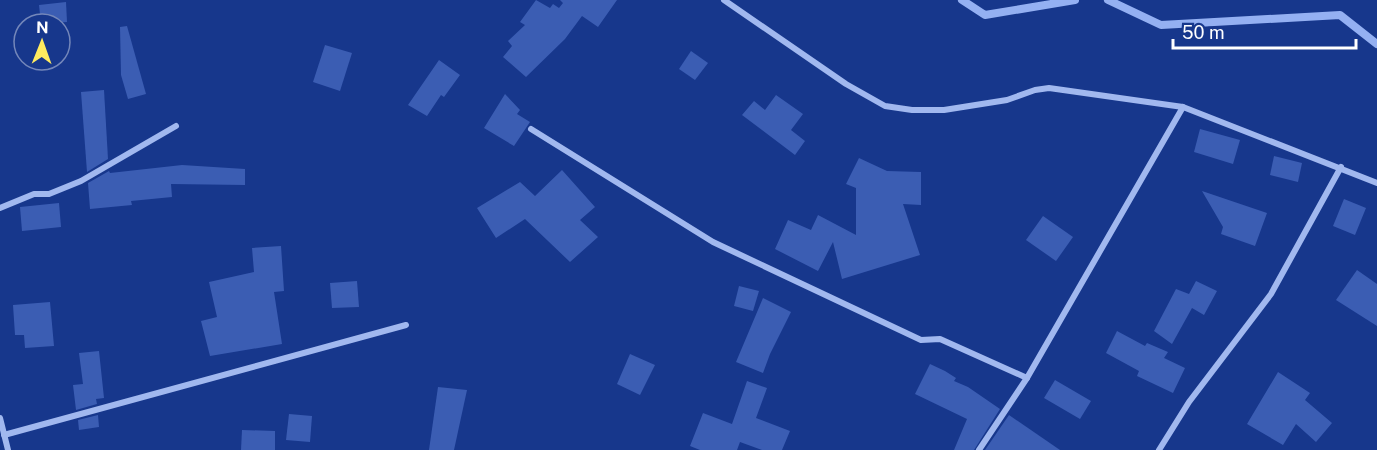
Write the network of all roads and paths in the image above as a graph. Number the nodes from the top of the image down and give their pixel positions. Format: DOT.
graph roads {
  1 [pos="724,0"];
  2 [pos="1184,107"];
  3 [pos="176,126"];
  4 [pos="531,129"];
  5 [pos="1341,167"];
  6 [pos="1377,183"];
  7 [pos="0,208"];
  8 [pos="406,325"];
  9 [pos="1027,378"];
  10 [pos="0,418"];
  11 [pos="4,435"];
  12 [pos="8,450"];
  13 [pos="979,450"];
  14 [pos="1159,450"];
  1 -- 2 [label="street"];
  2 -- 5 [label="street"];
  2 -- 9 [label="street"];
  3 -- 7 [label="street"];
  4 -- 9 [label="street"];
  5 -- 6 [label="street"];
  5 -- 14 [label="street"];
  8 -- 11 [label="street"];
  9 -- 13 [label="street"];
  10 -- 11 [label="street"];
  11 -- 12 [label="street"];
}
